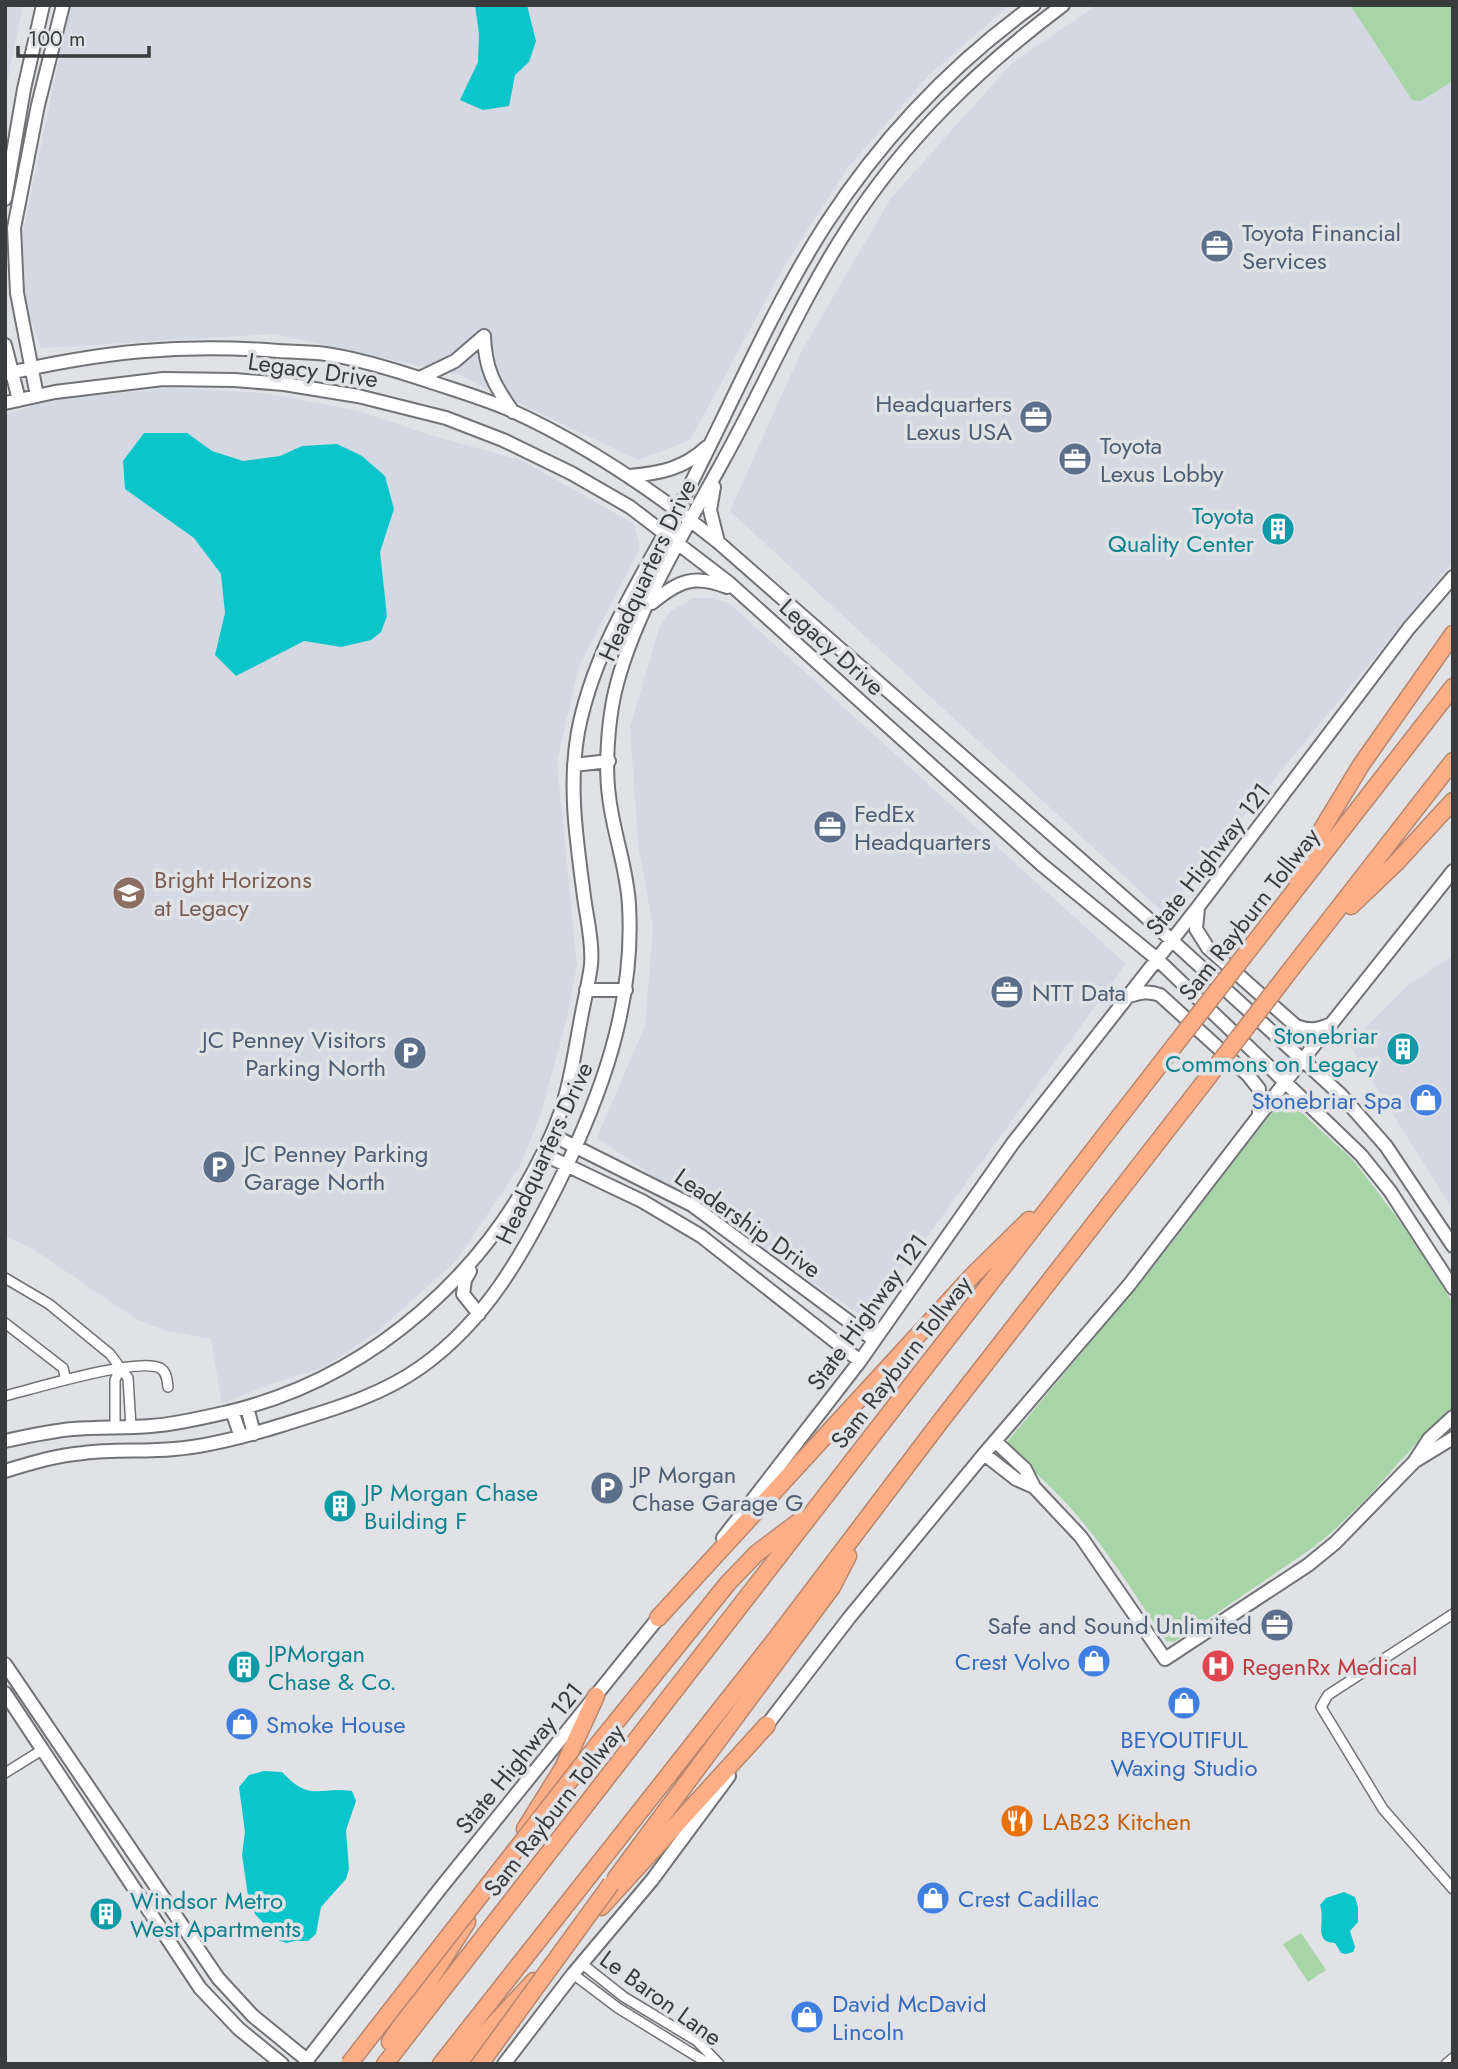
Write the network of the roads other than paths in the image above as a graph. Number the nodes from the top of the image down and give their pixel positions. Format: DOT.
graph roads {
  1 [pos="43,5"];
  2 [pos="62,5"];
  3 [pos="1034,5"];
  4 [pos="1063,5"];
  5 [pos="24,89"];
  6 [pos="41,92"];
  7 [pos="5,199"];
  8 [pos="5,345"];
  9 [pos="30,367"];
  10 [pos="9,373"];
  11 [pos="420,379"];
  12 [pos="37,396"];
  13 [pos="19,400"];
  14 [pos="5,403"];
  15 [pos="513,412"];
  16 [pos="713,442"];
  17 [pos="719,469"];
  18 [pos="630,476"];
  19 [pos="677,510"];
  20 [pos="691,521"];
  21 [pos="665,534"];
  22 [pos="718,542"];
  23 [pos="678,544"];
  24 [pos="1453,577"];
  25 [pos="738,592"];
  26 [pos="646,608"];
  27 [pos="1453,634"];
  28 [pos="1453,687"];
  29 [pos="609,761"];
  30 [pos="1453,761"];
  31 [pos="574,765"];
  32 [pos="1453,802"];
  33 [pos="1453,871"];
  34 [pos="1292,895"];
  35 [pos="1198,907"];
  36 [pos="1171,940"];
  37 [pos="1314,942"];
  38 [pos="1157,959"];
  39 [pos="586,990"];
  40 [pos="626,990"];
  41 [pos="1126,997"];
  42 [pos="1333,1023"];
  43 [pos="1304,1059"];
  44 [pos="1285,1082"];
  45 [pos="1259,1116"];
  46 [pos="552,1135"];
  47 [pos="575,1147"];
  48 [pos="543,1154"];
  49 [pos="567,1165"];
  50 [pos="1075,1174"];
  51 [pos="495,1232"];
  52 [pos="1453,1246"];
  53 [pos="5,1278"];
  54 [pos="1453,1288"];
  55 [pos="479,1314"];
  56 [pos="5,1323"];
  57 [pos="874,1340"];
  58 [pos="860,1360"];
  59 [pos="120,1369"];
  60 [pos="66,1380"];
  61 [pos="168,1387"];
  62 [pos="5,1396"];
  63 [pos="247,1407"];
  64 [pos="232,1411"];
  65 [pos="1453,1417"];
  66 [pos="115,1427"];
  67 [pos="131,1427"];
  68 [pos="247,1435"];
  69 [pos="1453,1438"];
  70 [pos="5,1441"];
  71 [pos="996,1442"];
  72 [pos="121,1451"];
  73 [pos="984,1454"];
  74 [pos="1414,1462"];
  75 [pos="5,1471"];
  76 [pos="1034,1487"];
  77 [pos="817,1508"];
  78 [pos="869,1516"];
  79 [pos="1453,1614"];
  80 [pos="658,1618"];
  81 [pos="5,1664"];
  82 [pos="5,1693"];
  83 [pos="596,1696"];
  84 [pos="767,1725"];
  85 [pos="42,1750"];
  86 [pos="5,1773"];
  87 [pos="1453,1889"];
  88 [pos="189,1936"];
  89 [pos="173,1945"];
  90 [pos="577,1968"];
  91 [pos="1453,2058"];
  92 [pos="306,2062"];
  93 [pos="282,2064"];
  94 [pos="349,2064"];
  95 [pos="376,2064"];
  96 [pos="386,2064"];
  97 [pos="440,2064"];
  98 [pos="457,2064"];
  99 [pos="480,2064"];
  100 [pos="504,2064"];
  101 [pos="709,2064"];
  102 [pos="719,2064"];
  103 [pos="1446,2064"];
  1 -- 5 [label="main road"];
  2 -- 6 [label="main road"];
  3 -- 16 [label="main road, Headquarters Drive"];
  4 -- 17 [label="main road, Headquarters Drive"];
  5 -- 6 [label="main road"];
  5 -- 7 [label="main road"];
  6 -- 9 [label="main road"];
  8 -- 10 [label="main road"];
  9 -- 10 [label="main road, Legacy Drive"];
  9 -- 11 [label="main road, Legacy Drive"];
  9 -- 12 [label="main road"];
  10 -- 13 [label="main road"];
  11 -- 15 [label="main road, Legacy Drive"];
  11 -- 15 [label="main road"];
  12 -- 13 [label="main road, Legacy Drive"];
  12 -- 21 [label="main road, Legacy Drive"];
  13 -- 14 [label="main road, Legacy Drive"];
  15 -- 18 [label="main road, Legacy Drive"];
  16 -- 18 [label="main road"];
  16 -- 19 [label="main road, Headquarters Drive"];
  17 -- 20 [label="main road, Headquarters Drive"];
  17 -- 22 [label="main road"];
  18 -- 19 [label="main road, Legacy Drive"];
  19 -- 20 [label="main road, Legacy Drive"];
  19 -- 21 [label="main road, Headquarters Drive"];
  20 -- 22 [label="main road, Legacy Drive"];
  20 -- 23 [label="main road, Headquarters Drive"];
  21 -- 23 [label="main road, Legacy Drive"];
  21 -- 31 [label="main road, Headquarters Drive"];
  22 -- 36 [label="main road, Legacy Drive"];
  23 -- 25 [label="main road, Legacy Drive"];
  23 -- 26 [label="main road, Headquarters Drive"];
  24 -- 35 [label="main road, State Highway 121"];
  25 -- 26 [label="main road"];
  25 -- 38 [label="main road, Legacy Drive"];
  26 -- 29 [label="main road, Headquarters Drive"];
  27 -- 34 [label="highway"];
  28 -- 34 [label="highway, Sam Rayburn Tollway"];
  29 -- 31 [label="main road"];
  29 -- 40 [label="main road, Headquarters Drive"];
  30 -- 37 [label="highway"];
  31 -- 39 [label="main road, Headquarters Drive"];
  32 -- 37 [label="highway"];
  33 -- 42 [label="main road"];
  34 -- 50 [label="highway, Sam Rayburn Tollway, bridge"];
  35 -- 36 [label="main road, State Highway 121"];
  35 -- 42 [label="main road"];
  36 -- 38 [label="main road, State Highway 121"];
  36 -- 43 [label="main road, Legacy Drive"];
  37 -- 78 [label="highway, bridge"];
  38 -- 41 [label="main road, State Highway 121"];
  38 -- 44 [label="main road, Legacy Drive"];
  39 -- 40 [label="main road"];
  39 -- 46 [label="main road, Headquarters Drive"];
  40 -- 47 [label="main road, Headquarters Drive"];
  41 -- 45 [label="main road"];
  41 -- 57 [label="main road, State Highway 121"];
  42 -- 43 [label="main road"];
  43 -- 44 [label="main road"];
  43 -- 52 [label="main road, Legacy Drive"];
  44 -- 45 [label="main road"];
  44 -- 54 [label="main road, Legacy Drive"];
  45 -- 71 [label="main road"];
  46 -- 47 [label="main road, Leadership Drive"];
  46 -- 48 [label="main road, Headquarters Drive"];
  47 -- 49 [label="main road, Headquarters Drive"];
  47 -- 57 [label="main road, Leadership Drive"];
  48 -- 49 [label="main road, Leadership Drive"];
  48 -- 51 [label="main road, Headquarters Drive"];
  49 -- 55 [label="main road, Headquarters Drive"];
  49 -- 58 [label="main road, Leadership Drive"];
  50 -- 77 [label="highway, Sam Rayburn Tollway"];
  50 -- 80 [label="highway"];
  51 -- 55 [label="main road"];
  51 -- 63 [label="main road, Headquarters Drive"];
  53 -- 59 [label="street"];
  55 -- 68 [label="main road, Headquarters Drive"];
  56 -- 60 [label="street"];
  57 -- 58 [label="main road, State Highway 121"];
  58 -- 80 [label="main road, State Highway 121"];
  59 -- 60 [label="street"];
  59 -- 61 [label="street"];
  59 -- 66 [label="street"];
  59 -- 67 [label="street"];
  60 -- 62 [label="street"];
  63 -- 64 [label="main road, Headquarters Drive"];
  63 -- 68 [label="main road"];
  64 -- 67 [label="main road, Headquarters Drive"];
  64 -- 68 [label="main road"];
  65 -- 74 [label="main road"];
  66 -- 67 [label="main road, Headquarters Drive"];
  66 -- 70 [label="main road, Headquarters Drive"];
  66 -- 72 [label="main road"];
  67 -- 72 [label="main road"];
  68 -- 72 [label="main road, Headquarters Drive"];
  69 -- 74 [label="main road"];
  71 -- 73 [label="main road"];
  71 -- 76 [label="main road"];
  72 -- 75 [label="main road, Headquarters Drive"];
  73 -- 76 [label="main road"];
  73 -- 84 [label="main road"];
  74 -- 76 [label="main road"];
  77 -- 94 [label="highway, bridge"];
  77 -- 96 [label="highway, Sam Rayburn Tollway"];
  78 -- 97 [label="highway"];
  78 -- 99 [label="highway, bridge"];
  79 -- 87 [label="street"];
  80 -- 83 [label="main road, State Highway 121"];
  81 -- 88 [label="main road"];
  82 -- 85 [label="main road"];
  83 -- 92 [label="main road, State Highway 121"];
  83 -- 95 [label="highway"];
  84 -- 90 [label="main road"];
  84 -- 98 [label="highway"];
  85 -- 86 [label="street"];
  85 -- 89 [label="main road"];
  88 -- 89 [label="main road"];
  88 -- 92 [label="main road"];
  89 -- 93 [label="main road"];
  90 -- 100 [label="main road"];
  90 -- 101 [label="street, Le Baron Lane"];
  90 -- 102 [label="street, Le Baron Lane"];
  91 -- 103 [label="street"];
}
